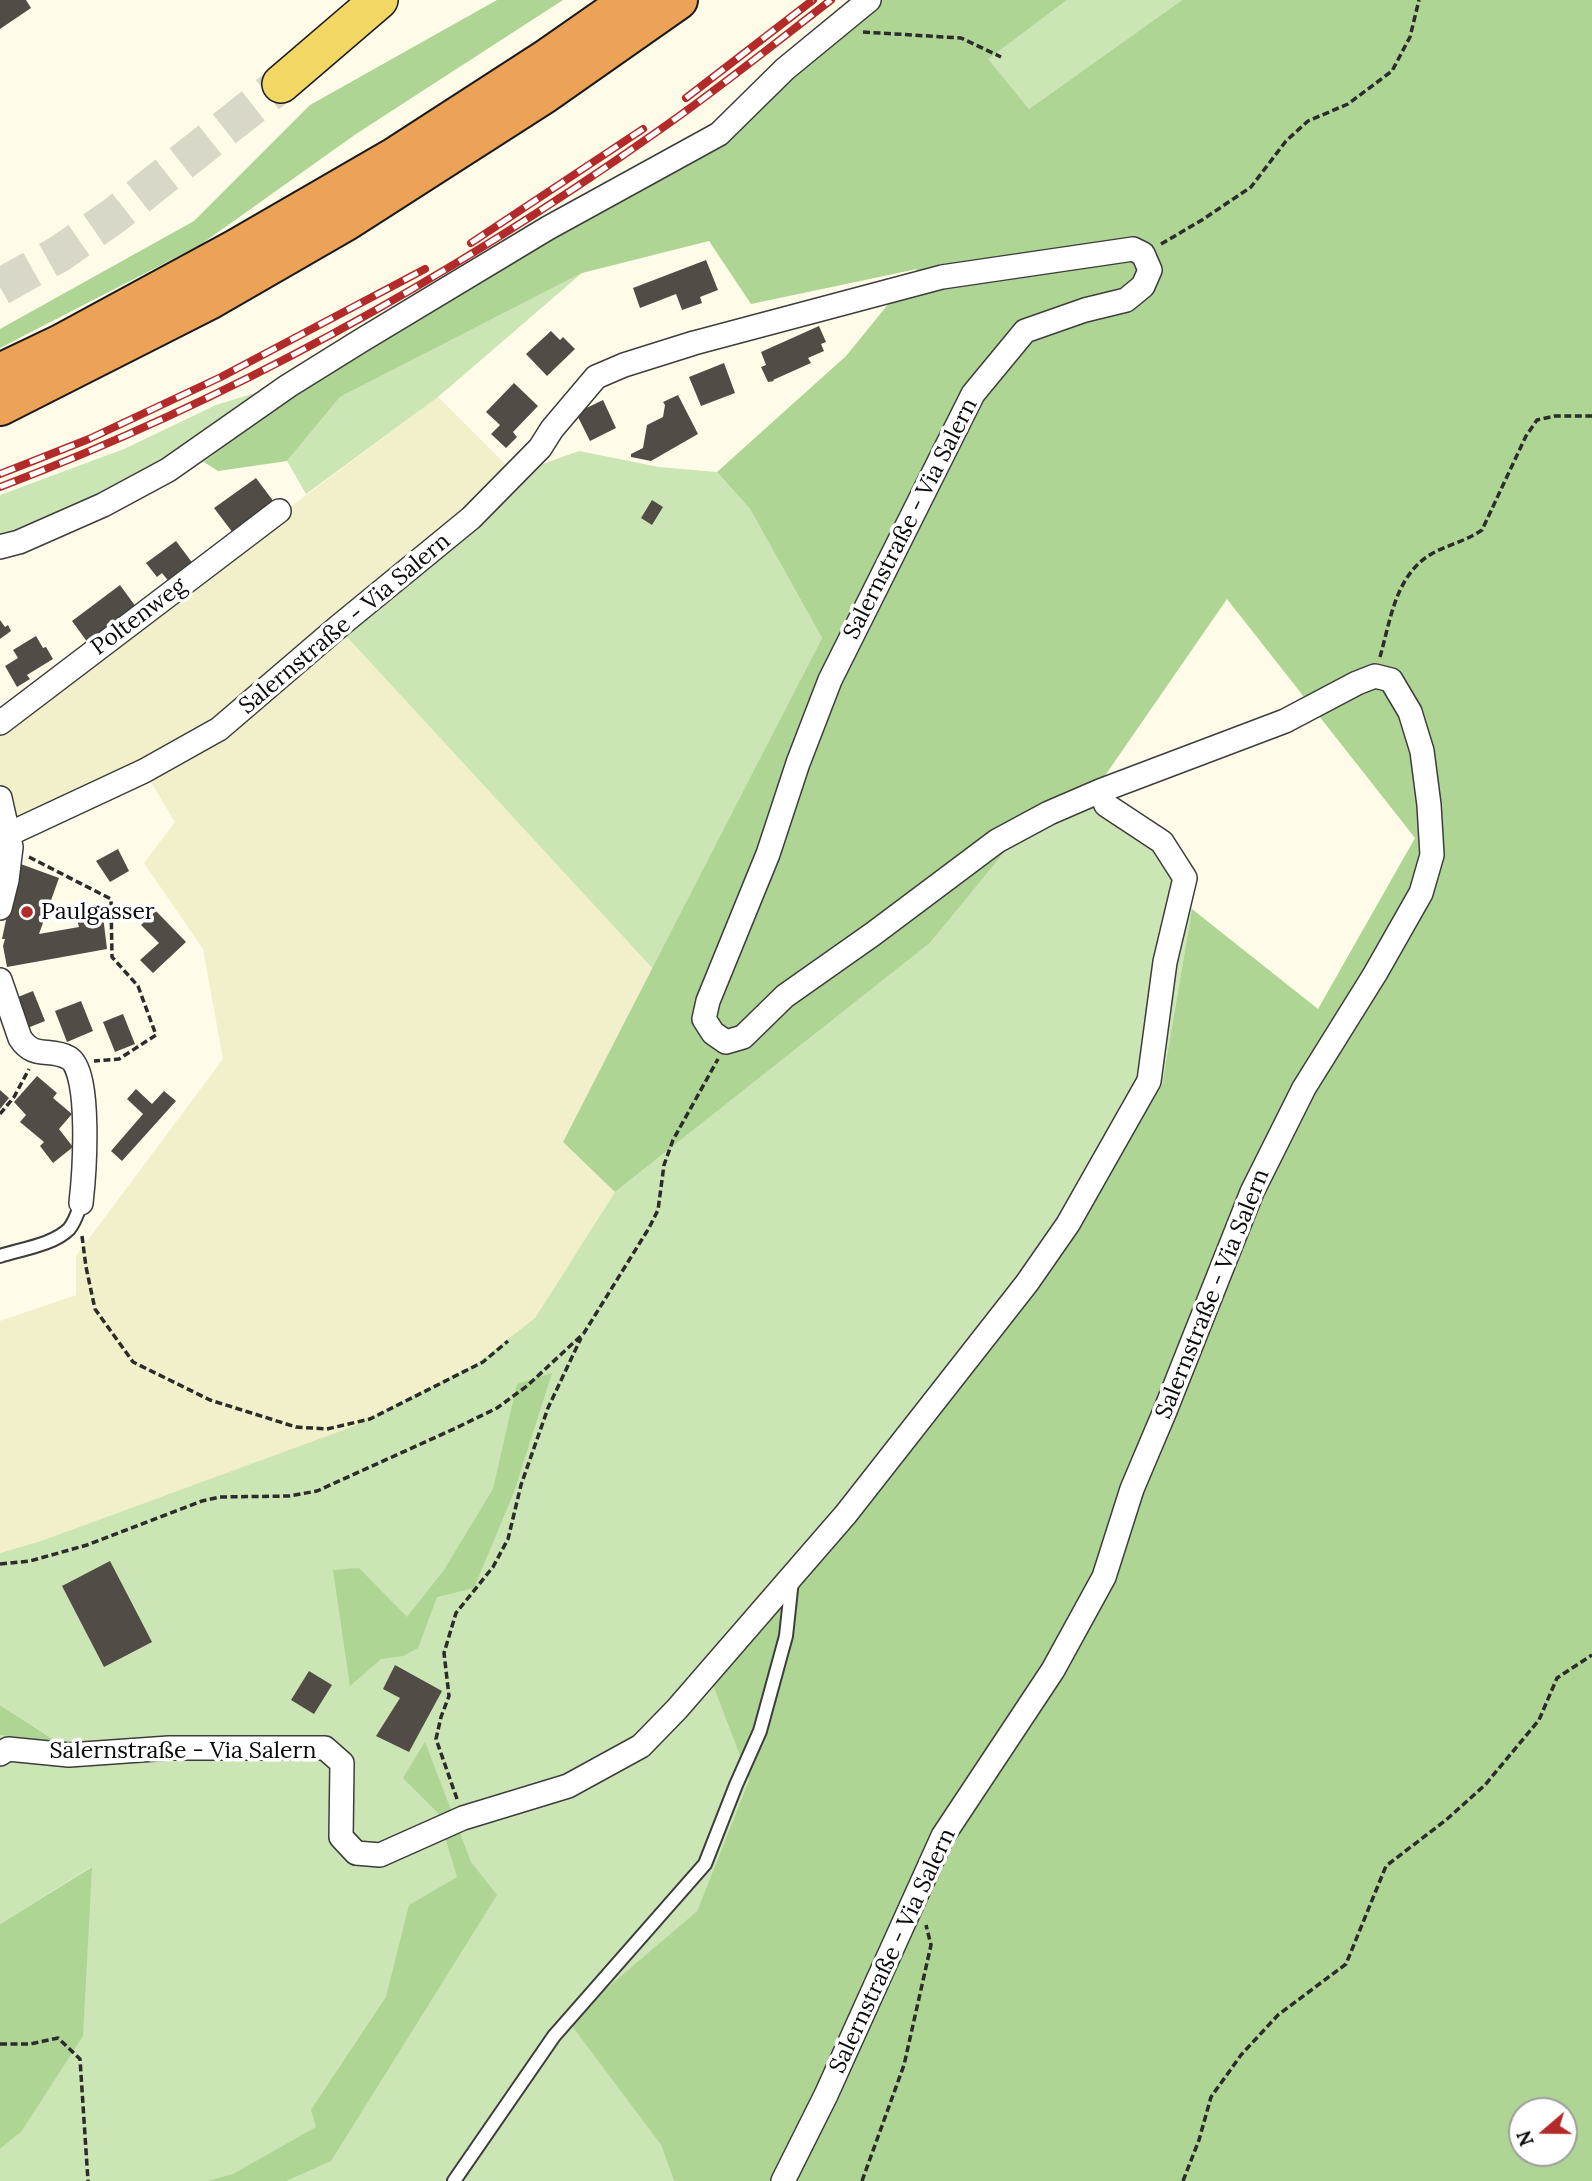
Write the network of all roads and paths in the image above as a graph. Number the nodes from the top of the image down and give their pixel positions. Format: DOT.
graph roads {
  1 [pos="379,0"];
  2 [pos="601,0"];
  3 [pos="631,0"];
  4 [pos="678,0"];
  5 [pos="869,0"];
  6 [pos="1419,0"];
  7 [pos="830,32"];
  8 [pos="1001,57"];
  9 [pos="545,60"];
  10 [pos="281,83"];
  11 [pos="1143,254"];
  12 [pos="0,373"];
  13 [pos="0,406"];
  14 [pos="1592,415"];
  15 [pos="279,511"];
  16 [pos="0,547"];
  17 [pos="1375,676"];
  18 [pos="0,723"];
  19 [pos="1100,791"];
  20 [pos="0,798"];
  21 [pos="10,841"];
  22 [pos="0,908"];
  23 [pos="1,985"];
  24 [pos="726,1042"];
  25 [pos="38,1052"];
  26 [pos="74,1062"];
  27 [pos="0,1114"];
  28 [pos="81,1203"];
  29 [pos="0,1256"];
  30 [pos="583,1334"];
  31 [pos="508,1341"];
  32 [pos="0,1564"];
  33 [pos="792,1576"];
  34 [pos="1592,1656"];
  35 [pos="0,1754"];
  36 [pos="463,1818"];
  37 [pos="918,1892"];
  38 [pos="0,2044"];
  39 [pos="88,2181"];
  40 [pos="454,2181"];
  41 [pos="783,2181"];
  42 [pos="862,2181"];
  43 [pos="1184,2181"];
  1 -- 10 [label="main road"];
  2 -- 9 [label="highway"];
  3 -- 9 [label="highway"];
  4 -- 13 [label="highway"];
  5 -- 7 [label="street"];
  6 -- 11 [label="path"];
  7 -- 8 [label="path"];
  7 -- 16 [label="street"];
  9 -- 12 [label="highway"];
  11 -- 21 [label="street, Salernstraße - Via Salern"];
  11 -- 24 [label="street, Salernstraße - Via Salern"];
  14 -- 17 [label="path"];
  15 -- 18 [label="street, Poltenweg"];
  17 -- 19 [label="street"];
  17 -- 37 [label="street, Salernstraße - Via Salern"];
  19 -- 24 [label="street"];
  19 -- 33 [label="street, Salernstraße - Via Salern"];
  20 -- 21 [label="street"];
  21 -- 22 [label="street"];
  21 -- 26 [label="path"];
  23 -- 25 [label="street"];
  24 -- 30 [label="path"];
  25 -- 26 [label="street"];
  25 -- 27 [label="path"];
  26 -- 28 [label="street"];
  28 -- 29 [label="lane"];
  28 -- 31 [label="path"];
  30 -- 32 [label="path"];
  30 -- 36 [label="path"];
  33 -- 36 [label="street, Salernstraße - Via Salern"];
  33 -- 40 [label="lane"];
  34 -- 43 [label="path"];
  35 -- 36 [label="street, Salernstraße - Via Salern"];
  37 -- 41 [label="street, Salernstraße - Via Salern"];
  37 -- 42 [label="path"];
  38 -- 39 [label="path"];
}
